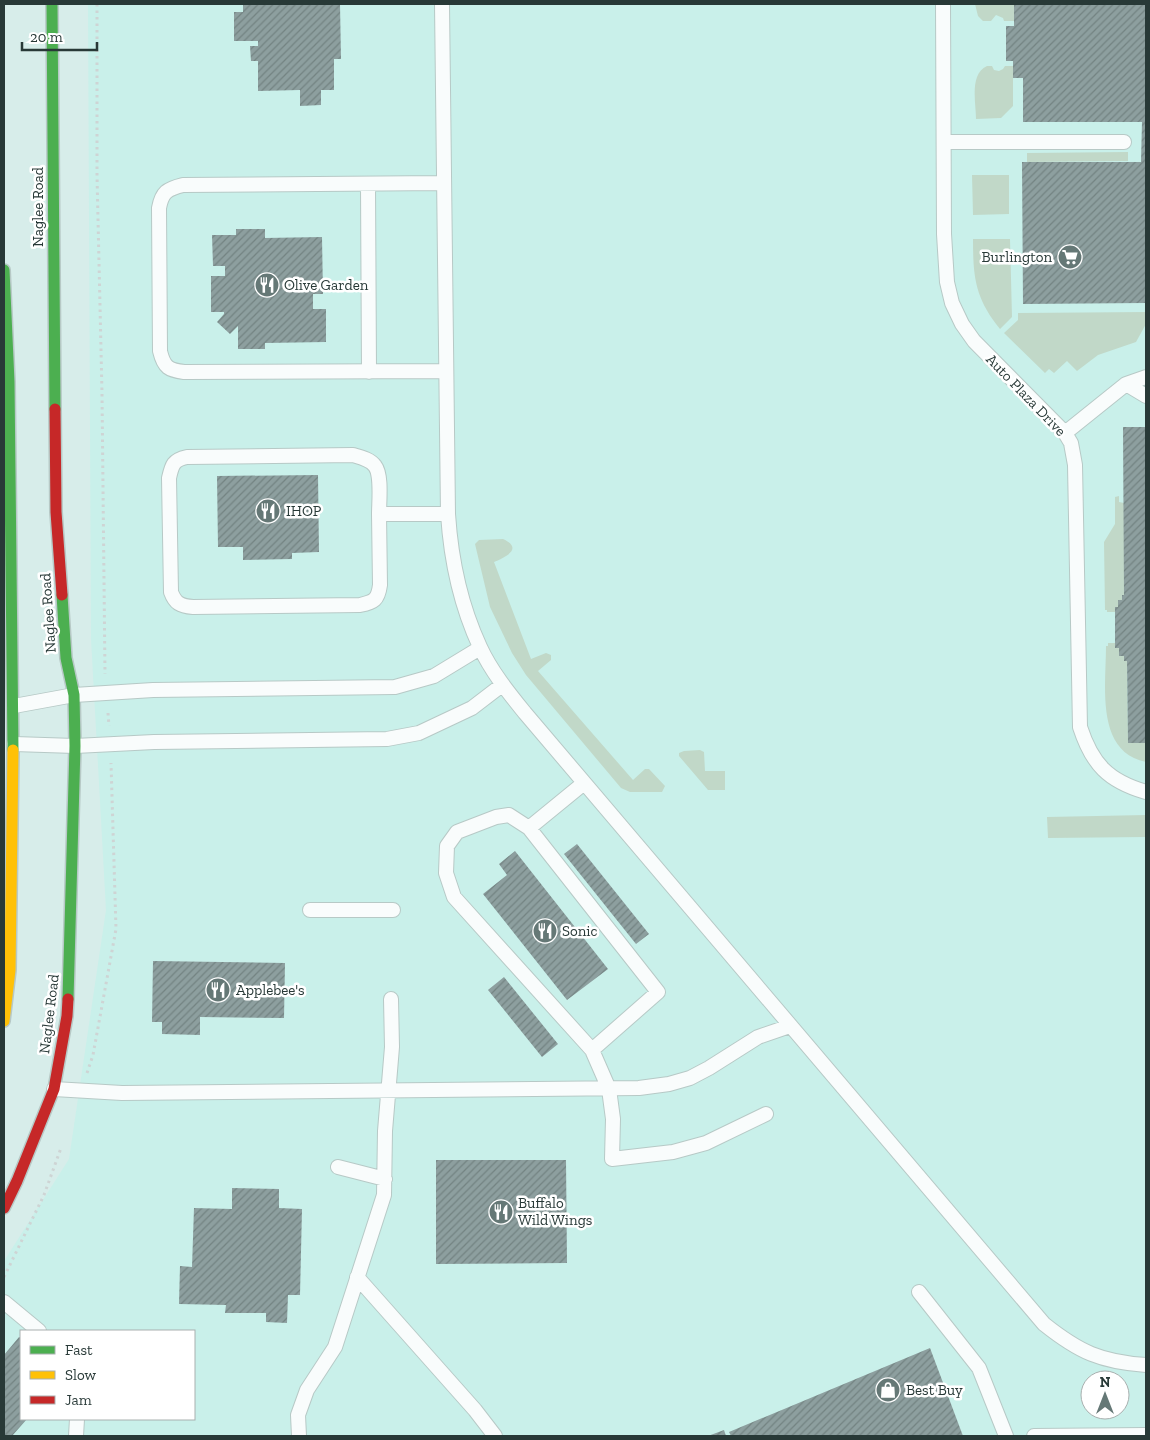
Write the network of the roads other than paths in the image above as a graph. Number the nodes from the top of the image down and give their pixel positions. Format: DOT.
graph roads {
  1 [pos="52,4"];
  2 [pos="442,4"];
  3 [pos="943,4"];
  4 [pos="944,142"];
  5 [pos="1124,142"];
  6 [pos="444,182"];
  7 [pos="368,184"];
  8 [pos="4,270"];
  9 [pos="446,371"];
  10 [pos="369,372"];
  11 [pos="1146,378"];
  12 [pos="1126,384"];
  13 [pos="1146,396"];
  14 [pos="1065,433"];
  15 [pos="379,514"];
  16 [pos="448,514"];
  17 [pos="480,648"];
  18 [pos="502,685"];
  19 [pos="74,695"];
  20 [pos="14,706"];
  21 [pos="14,744"];
  22 [pos="75,746"];
  23 [pos="584,783"];
  24 [pos="1146,792"];
  25 [pos="529,828"];
  26 [pos="310,910"];
  27 [pos="393,910"];
  28 [pos="391,999"];
  29 [pos="4,1020"];
  30 [pos="790,1026"];
  31 [pos="592,1050"];
  32 [pos="54,1089"];
  33 [pos="609,1089"];
  34 [pos="388,1091"];
  35 [pos="766,1114"];
  36 [pos="338,1167"];
  37 [pos="385,1179"];
  38 [pos="4,1208"];
  39 [pos="358,1277"];
  40 [pos="919,1292"];
  41 [pos="4,1302"];
  42 [pos="38,1330"];
  43 [pos="1146,1365"];
  44 [pos="77,1420"];
  45 [pos="1146,1435"];
  46 [pos="76,1436"];
  47 [pos="299,1436"];
  48 [pos="496,1436"];
  49 [pos="1006,1436"];
  50 [pos="1034,1436"];
  1 -- 19 [label="main road, Naglee Road"];
  2 -- 6 [label="lane"];
  3 -- 4 [label="lane, Auto Plaza Drive"];
  4 -- 5 [label="lane"];
  4 -- 14 [label="lane, Auto Plaza Drive"];
  6 -- 7 [label="lane"];
  6 -- 9 [label="lane"];
  7 -- 10 [label="lane"];
  7 -- 10 [label="lane"];
  8 -- 20 [label="main road"];
  9 -- 10 [label="lane"];
  9 -- 16 [label="lane"];
  11 -- 12 [label="lane"];
  12 -- 13 [label="lane"];
  12 -- 14 [label="lane"];
  14 -- 24 [label="lane, Auto Plaza Drive"];
  15 -- 15 [label="lane"];
  15 -- 16 [label="lane"];
  16 -- 17 [label="lane"];
  17 -- 18 [label="lane"];
  17 -- 19 [label="lane"];
  18 -- 22 [label="lane"];
  18 -- 23 [label="lane"];
  19 -- 20 [label="lane"];
  19 -- 22 [label="main road, Naglee Road"];
  20 -- 21 [label="main road"];
  21 -- 22 [label="lane"];
  21 -- 29 [label="main road"];
  22 -- 32 [label="main road, Naglee Road"];
  23 -- 25 [label="lane"];
  23 -- 30 [label="lane"];
  25 -- 31 [label="lane"];
  25 -- 31 [label="lane"];
  26 -- 27 [label="lane"];
  28 -- 34 [label="lane"];
  30 -- 33 [label="lane"];
  30 -- 43 [label="lane"];
  31 -- 33 [label="lane"];
  32 -- 34 [label="lane"];
  32 -- 38 [label="main road, Naglee Road"];
  33 -- 34 [label="lane"];
  33 -- 35 [label="lane"];
  34 -- 37 [label="lane"];
  36 -- 37 [label="lane"];
  37 -- 39 [label="lane"];
  39 -- 47 [label="lane"];
  39 -- 48 [label="lane"];
  40 -- 49 [label="lane"];
  41 -- 42 [label="lane"];
  44 -- 46 [label="lane"];
  45 -- 50 [label="lane"];
}
